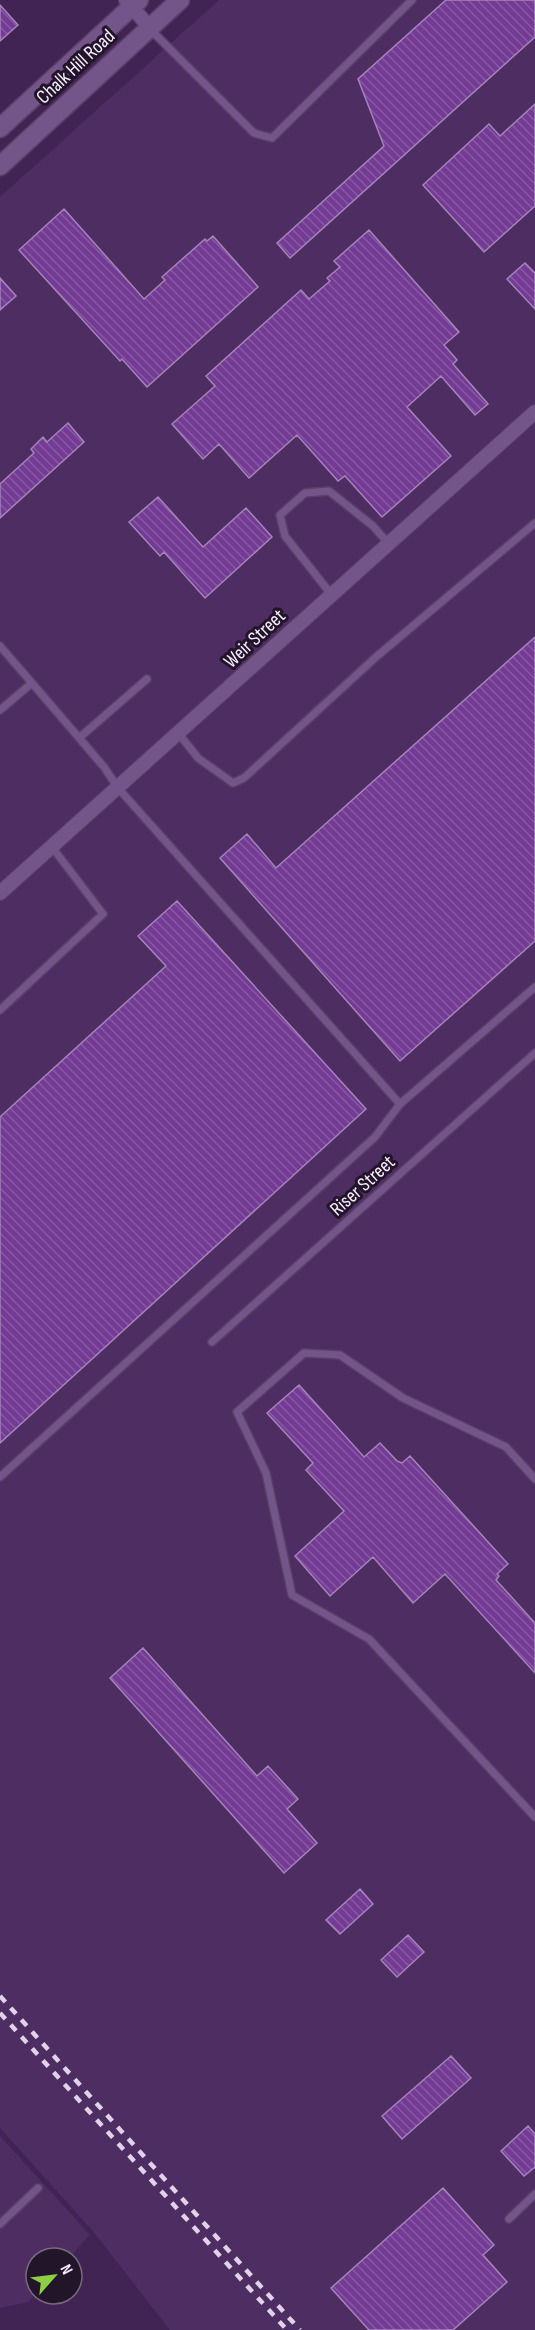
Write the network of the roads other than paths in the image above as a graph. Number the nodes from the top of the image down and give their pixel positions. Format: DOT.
graph roads {
  1 [pos="180,0"];
  2 [pos="411,0"];
  3 [pos="132,2"];
  4 [pos="150,28"];
  5 [pos="0,128"];
  6 [pos="0,166"];
  7 [pos="535,412"];
  8 [pos="535,523"];
  9 [pos="388,543"];
  10 [pos="331,594"];
  11 [pos="0,646"];
  12 [pos="147,679"];
  13 [pos="32,683"];
  14 [pos="0,710"];
  15 [pos="179,734"];
  16 [pos="79,738"];
  17 [pos="118,788"];
  18 [pos="52,848"];
  19 [pos="0,893"];
  20 [pos="535,987"];
  21 [pos="0,1010"];
  22 [pos="535,1053"];
  23 [pos="400,1104"];
  24 [pos="212,1342"];
  25 [pos="0,1477"];
  26 [pos="535,1479"];
  27 [pos="535,1817"];
  28 [pos="38,2188"];
  29 [pos="535,2194"];
  30 [pos="509,2219"];
  31 [pos="0,2224"];
  1 -- 4 [label="street, Chalk Hill Road"];
  2 -- 4 [label="lane"];
  3 -- 4 [label="street"];
  3 -- 5 [label="street, Chalk Hill Road"];
  4 -- 6 [label="street, Chalk Hill Road"];
  7 -- 9 [label="street, Weir Street"];
  8 -- 15 [label="lane"];
  9 -- 10 [label="street, Weir Street"];
  9 -- 10 [label="lane"];
  10 -- 15 [label="street, Weir Street"];
  11 -- 13 [label="lane"];
  12 -- 16 [label="lane"];
  13 -- 14 [label="lane"];
  13 -- 16 [label="lane"];
  15 -- 17 [label="street, Weir Street"];
  16 -- 17 [label="lane"];
  17 -- 18 [label="street, Weir Street"];
  17 -- 23 [label="lane"];
  18 -- 19 [label="street, Weir Street"];
  18 -- 21 [label="lane"];
  20 -- 23 [label="lane"];
  22 -- 24 [label="lane, Riser Street"];
  23 -- 25 [label="lane"];
  26 -- 27 [label="lane"];
  28 -- 31 [label="lane"];
  29 -- 30 [label="lane"];
}
